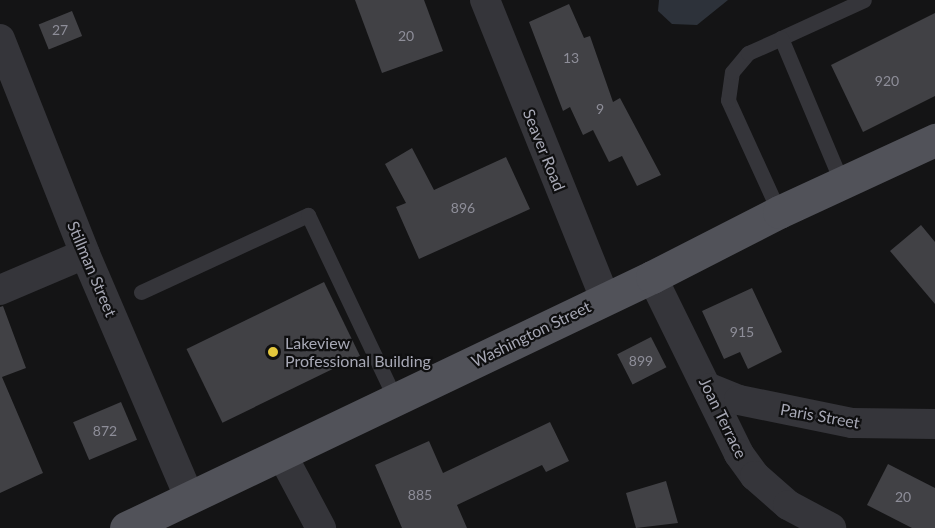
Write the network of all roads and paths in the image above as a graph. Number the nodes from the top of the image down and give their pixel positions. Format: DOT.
graph roads {
  1 [pos="485,0"];
  2 [pos="864,0"];
  3 [pos="781,38"];
  4 [pos="0,39"];
  5 [pos="935,140"];
  6 [pos="842,183"];
  7 [pos="778,212"];
  8 [pos="85,254"];
  9 [pos="652,277"];
  10 [pos="0,290"];
  11 [pos="141,291"];
  12 [pos="605,299"];
  13 [pos="709,388"];
  14 [pos="396,400"];
  15 [pos="935,424"];
  16 [pos="282,455"];
  17 [pos="189,497"];
  18 [pos="126,528"];
  19 [pos="321,528"];
  20 [pos="831,528"];
  1 -- 12 [label="street, Seaver Road"];
  2 -- 3 [label="lane"];
  3 -- 6 [label="lane"];
  3 -- 7 [label="lane"];
  4 -- 8 [label="street, Stillman Street"];
  5 -- 6 [label="main road, Washington Street"];
  6 -- 7 [label="main road, Washington Street"];
  7 -- 9 [label="main road, Washington Street"];
  8 -- 10 [label="street"];
  8 -- 17 [label="street, Stillman Street"];
  9 -- 12 [label="main road, Washington Street"];
  9 -- 13 [label="street, Joan Terrace"];
  11 -- 14 [label="lane"];
  12 -- 14 [label="main road, Washington Street"];
  13 -- 15 [label="street, Paris Street"];
  13 -- 20 [label="street, Joan Terrace"];
  14 -- 16 [label="main road, Washington Street"];
  16 -- 17 [label="main road, Washington Street"];
  16 -- 19 [label="street"];
  17 -- 18 [label="main road, Washington Street"];
}
